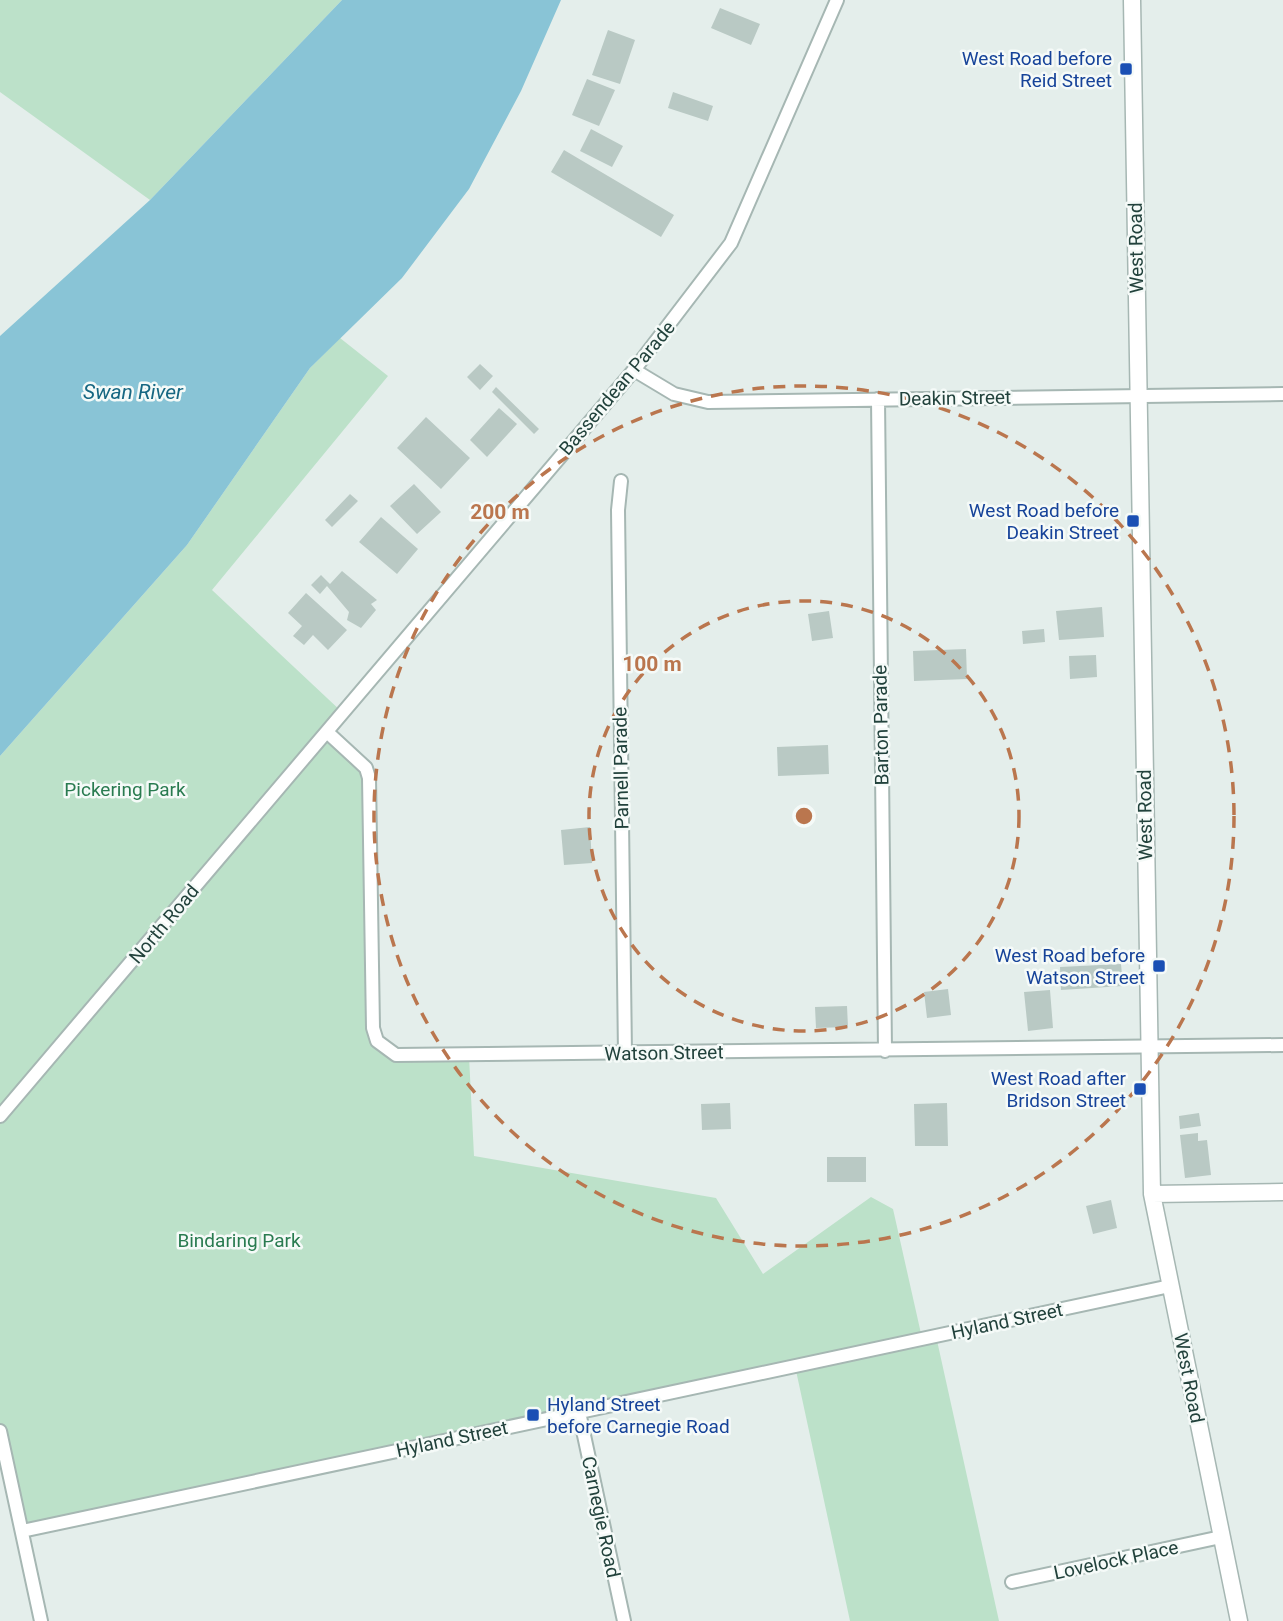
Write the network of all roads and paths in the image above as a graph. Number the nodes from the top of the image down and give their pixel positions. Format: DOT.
graph roads {
  1 [pos="837,0"];
  2 [pos="1132,0"];
  3 [pos="634,370"];
  4 [pos="1283,394"];
  5 [pos="1138,396"];
  6 [pos="878,399"];
  7 [pos="621,481"];
  8 [pos="327,732"];
  9 [pos="1283,1045"];
  10 [pos="1149,1047"];
  11 [pos="885,1051"];
  12 [pos="625,1054"];
  13 [pos="0,1116"];
  14 [pos="1283,1192"];
  15 [pos="1152,1194"];
  16 [pos="1170,1286"];
  17 [pos="579,1412"];
  18 [pos="0,1431"];
  19 [pos="22,1531"];
  20 [pos="1221,1537"];
  21 [pos="1012,1583"];
  22 [pos="41,1621"];
  23 [pos="624,1621"];
  24 [pos="1239,1621"];
  1 -- 3 [label="street, Bassendean Parade"];
  2 -- 5 [label="street, West Road"];
  3 -- 6 [label="street, Deakin Street"];
  3 -- 8 [label="street, Bassendean Parade"];
  4 -- 5 [label="street, Deakin Street"];
  5 -- 6 [label="street, Deakin Street"];
  5 -- 10 [label="street, West Road"];
  6 -- 11 [label="street, Barton Parade"];
  7 -- 12 [label="street, Parnell Parade"];
  8 -- 12 [label="street, Watson Street"];
  8 -- 13 [label="street, North Road"];
  9 -- 10 [label="street, Watson Street"];
  10 -- 11 [label="street, Watson Street"];
  10 -- 15 [label="street, West Road"];
  11 -- 12 [label="street, Watson Street"];
  14 -- 15 [label="street"];
  15 -- 16 [label="street, West Road"];
  16 -- 17 [label="street, Hyland Street"];
  16 -- 20 [label="street, West Road"];
  17 -- 19 [label="street, Hyland Street"];
  17 -- 23 [label="street, Carnegie Road"];
  18 -- 19 [label="street"];
  19 -- 22 [label="street"];
  20 -- 21 [label="street, Lovelock Place"];
  20 -- 24 [label="street, West Road"];
}
